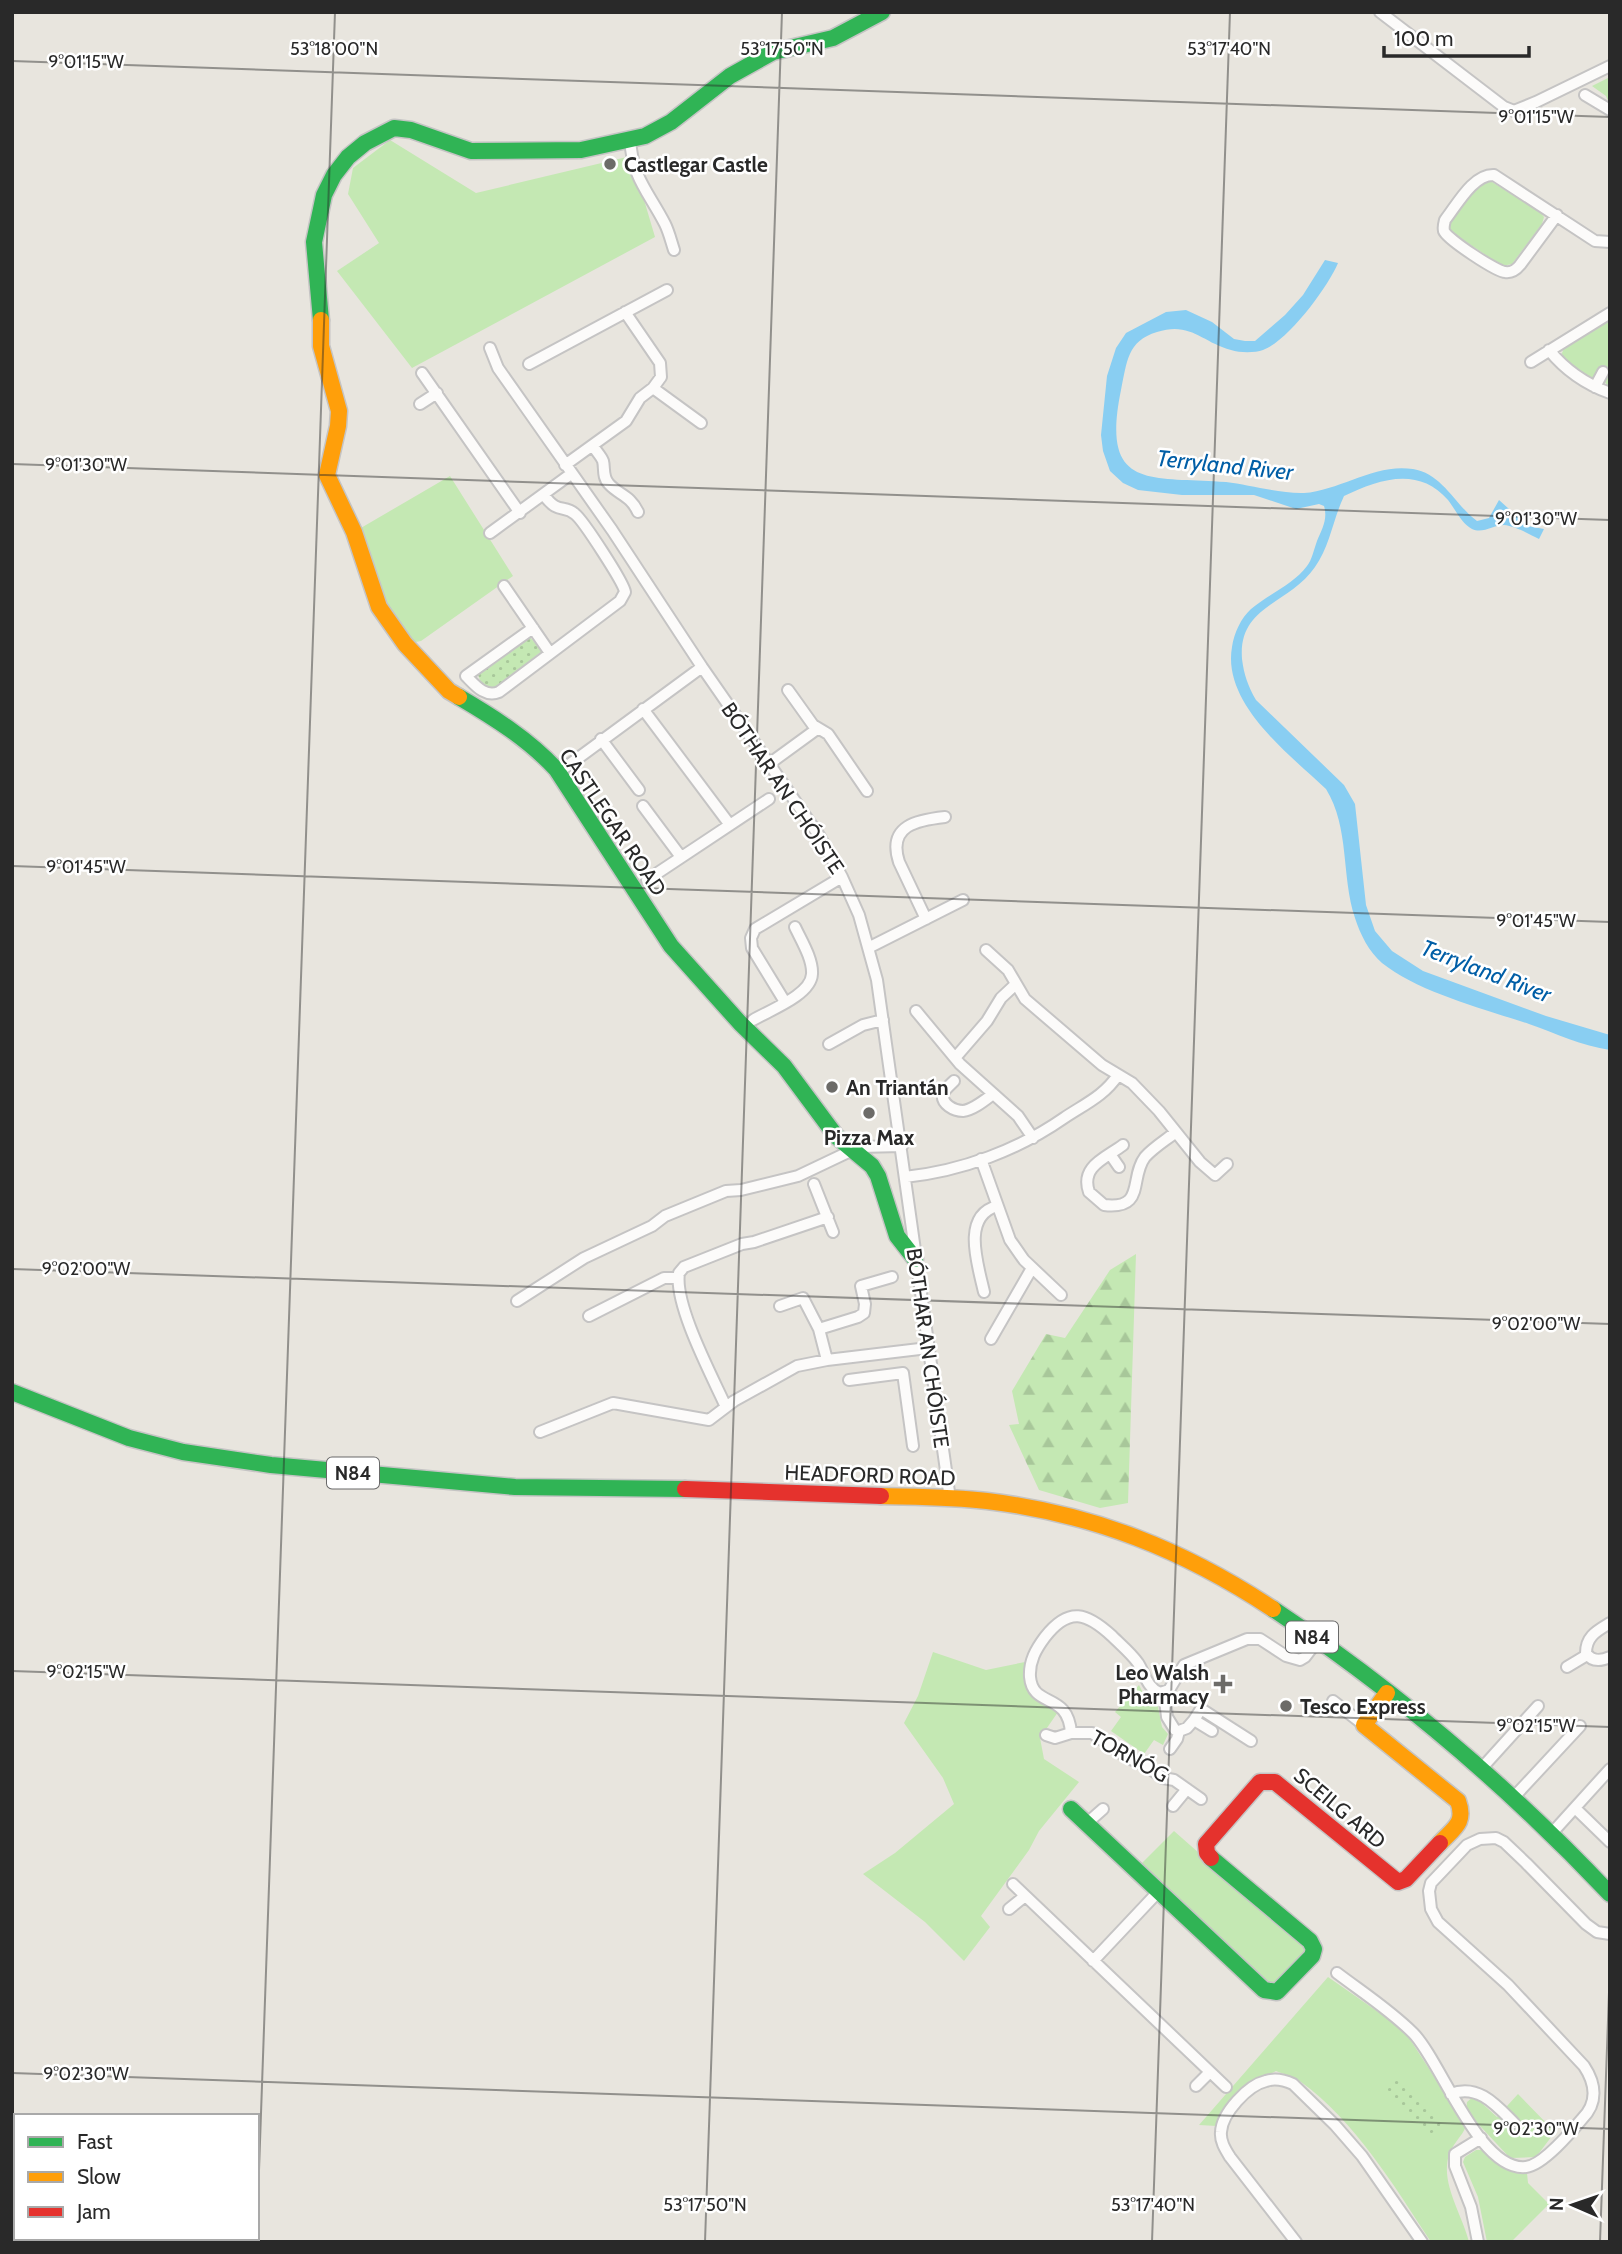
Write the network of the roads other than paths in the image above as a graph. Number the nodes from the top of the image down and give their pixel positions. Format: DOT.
graph roads {
  1 [pos="882,12"];
  2 [pos="1380,12"];
  3 [pos="1610,66"];
  4 [pos="1585,95"];
  5 [pos="1610,110"];
  6 [pos="630,138"];
  7 [pos="1556,215"];
  8 [pos="1610,242"];
  9 [pos="674,250"];
  10 [pos="667,290"];
  11 [pos="625,312"];
  12 [pos="1610,313"];
  13 [pos="490,348"];
  14 [pos="1549,350"];
  15 [pos="1531,362"];
  16 [pos="529,364"];
  17 [pos="1603,372"];
  18 [pos="422,373"];
  19 [pos="1595,387"];
  20 [pos="653,388"];
  21 [pos="437,393"];
  22 [pos="1610,393"];
  23 [pos="420,404"];
  24 [pos="701,423"];
  25 [pos="593,446"];
  26 [pos="568,469"];
  27 [pos="544,495"];
  28 [pos="638,512"];
  29 [pos="520,513"];
  30 [pos="490,533"];
  31 [pos="504,586"];
  32 [pos="533,628"];
  33 [pos="550,653"];
  34 [pos="702,667"];
  35 [pos="788,690"];
  36 [pos="643,709"];
  37 [pos="817,729"];
  38 [pos="601,739"];
  39 [pos="769,764"];
  40 [pos="566,767"];
  41 [pos="639,790"];
  42 [pos="867,791"];
  43 [pos="769,799"];
  44 [pos="643,806"];
  45 [pos="945,817"];
  46 [pos="730,825"];
  47 [pos="681,857"];
  48 [pos="842,877"];
  49 [pos="647,880"];
  50 [pos="963,900"];
  51 [pos="926,919"];
  52 [pos="795,927"];
  53 [pos="870,947"];
  54 [pos="986,950"];
  55 [pos="1016,984"];
  56 [pos="785,1002"];
  57 [pos="916,1010"];
  58 [pos="753,1020"];
  59 [pos="883,1020"];
  60 [pos="829,1044"];
  61 [pos="955,1058"];
  62 [pos="1118,1075"];
  63 [pos="954,1081"];
  64 [pos="993,1094"];
  65 [pos="1176,1132"];
  66 [pos="1033,1138"];
  67 [pos="1123,1145"];
  68 [pos="902,1146"];
  69 [pos="851,1149"];
  70 [pos="1110,1154"];
  71 [pos="981,1160"];
  72 [pos="1227,1164"];
  73 [pos="1119,1167"];
  74 [pos="905,1177"];
  75 [pos="814,1184"];
  76 [pos="997,1206"];
  77 [pos="828,1217"];
  78 [pos="833,1232"];
  79 [pos="915,1259"];
  80 [pos="1032,1268"];
  81 [pos="892,1277"];
  82 [pos="678,1278"];
  83 [pos="984,1292"];
  84 [pos="1060,1295"];
  85 [pos="517,1301"];
  86 [pos="780,1306"];
  87 [pos="589,1315"];
  88 [pos="819,1329"];
  89 [pos="991,1339"];
  90 [pos="928,1348"];
  91 [pos="894,1352"];
  92 [pos="827,1360"];
  93 [pos="897,1374"];
  94 [pos="849,1380"];
  95 [pos="12,1392"];
  96 [pos="726,1406"];
  97 [pos="540,1432"];
  98 [pos="913,1447"];
  99 [pos="950,1499"];
  100 [pos="1610,1623"];
  101 [pos="1318,1640"];
  102 [pos="1587,1655"];
  103 [pos="1610,1657"];
  104 [pos="1567,1667"];
  105 [pos="1164,1692"];
  106 [pos="1387,1693"];
  107 [pos="1334,1701"];
  108 [pos="1538,1706"];
  109 [pos="1194,1720"];
  110 [pos="1364,1725"];
  111 [pos="1580,1726"];
  112 [pos="1179,1731"];
  113 [pos="1212,1731"];
  114 [pos="1071,1733"];
  115 [pos="1046,1735"];
  116 [pos="1251,1741"];
  117 [pos="1170,1749"];
  118 [pos="1481,1769"];
  119 [pos="1610,1769"];
  120 [pos="1187,1789"];
  121 [pos="1514,1797"];
  122 [pos="1201,1799"];
  123 [pos="1172,1806"];
  124 [pos="1575,1808"];
  125 [pos="1071,1809"];
  126 [pos="1103,1809"];
  127 [pos="1086,1824"];
  128 [pos="1552,1833"];
  129 [pos="1610,1842"];
  130 [pos="1013,1884"];
  131 [pos="1158,1892"];
  132 [pos="1610,1894"];
  133 [pos="1025,1896"];
  134 [pos="1009,1909"];
  135 [pos="1610,1934"];
  136 [pos="1093,1961"];
  137 [pos="1337,1973"];
  138 [pos="1210,2072"];
  139 [pos="1196,2086"];
  140 [pos="1226,2087"];
  141 [pos="1451,2094"];
  142 [pos="1514,2123"];
  143 [pos="1480,2138"];
  144 [pos="1296,2242"];
  145 [pos="1422,2242"];
  146 [pos="1478,2242"];
  1 -- 6 [label="street, CASTLEGAR ROAD"];
  2 -- 3 [label="street"];
  4 -- 5 [label="street"];
  6 -- 9 [label="street"];
  6 -- 69 [label="street, CASTLEGAR ROAD"];
  7 -- 7 [label="street"];
  7 -- 8 [label="street"];
  10 -- 11 [label="street"];
  11 -- 16 [label="street"];
  11 -- 20 [label="street"];
  12 -- 14 [label="street"];
  13 -- 26 [label="street, BÓTHAR AN CHÓISTE"];
  14 -- 15 [label="street"];
  14 -- 19 [label="street"];
  17 -- 19 [label="street"];
  18 -- 21 [label="street"];
  19 -- 22 [label="street"];
  20 -- 24 [label="street"];
  20 -- 25 [label="street"];
  21 -- 23 [label="street"];
  21 -- 29 [label="street"];
  25 -- 26 [label="street"];
  25 -- 28 [label="street"];
  26 -- 27 [label="street"];
  26 -- 34 [label="street, BÓTHAR AN CHÓISTE"];
  27 -- 29 [label="street"];
  27 -- 33 [label="street"];
  29 -- 30 [label="street"];
  31 -- 32 [label="street"];
  32 -- 33 [label="street"];
  32 -- 33 [label="street"];
  34 -- 36 [label="street"];
  34 -- 39 [label="street, BÓTHAR AN CHÓISTE"];
  35 -- 37 [label="street"];
  36 -- 38 [label="street"];
  36 -- 46 [label="street"];
  37 -- 39 [label="street"];
  37 -- 42 [label="street"];
  38 -- 40 [label="street"];
  38 -- 41 [label="street"];
  39 -- 48 [label="street, BÓTHAR AN CHÓISTE"];
  43 -- 46 [label="street"];
  44 -- 47 [label="street"];
  45 -- 51 [label="street"];
  46 -- 47 [label="street"];
  47 -- 49 [label="street"];
  48 -- 53 [label="street, BÓTHAR AN CHÓISTE"];
  48 -- 56 [label="street"];
  50 -- 51 [label="street"];
  51 -- 53 [label="street"];
  52 -- 56 [label="street"];
  53 -- 59 [label="street, BÓTHAR AN CHÓISTE"];
  54 -- 55 [label="street"];
  55 -- 61 [label="street"];
  55 -- 62 [label="street"];
  56 -- 58 [label="street"];
  57 -- 61 [label="street"];
  59 -- 60 [label="street"];
  59 -- 68 [label="street, BÓTHAR AN CHÓISTE"];
  61 -- 64 [label="street"];
  62 -- 65 [label="street"];
  62 -- 66 [label="street"];
  63 -- 64 [label="street"];
  64 -- 66 [label="street"];
  65 -- 70 [label="street"];
  65 -- 72 [label="street"];
  66 -- 71 [label="street"];
  67 -- 70 [label="street"];
  68 -- 69 [label="street"];
  68 -- 74 [label="street, BÓTHAR AN CHÓISTE"];
  69 -- 79 [label="street, CASTLEGAR ROAD"];
  69 -- 85 [label="street"];
  70 -- 73 [label="street"];
  71 -- 74 [label="street"];
  71 -- 76 [label="street"];
  74 -- 79 [label="street, BÓTHAR AN CHÓISTE"];
  75 -- 77 [label="street"];
  76 -- 80 [label="street"];
  76 -- 83 [label="street"];
  77 -- 78 [label="street"];
  77 -- 82 [label="street"];
  79 -- 90 [label="street, BÓTHAR AN CHÓISTE"];
  80 -- 84 [label="street"];
  80 -- 89 [label="street"];
  81 -- 88 [label="street"];
  82 -- 87 [label="street"];
  82 -- 96 [label="street"];
  86 -- 88 [label="street"];
  88 -- 92 [label="street"];
  90 -- 91 [label="street"];
  90 -- 99 [label="street, BÓTHAR AN CHÓISTE"];
  91 -- 92 [label="street"];
  91 -- 93 [label="street"];
  92 -- 96 [label="street"];
  93 -- 94 [label="street"];
  93 -- 98 [label="street"];
  95 -- 99 [label="street, HEADFORD ROAD / N84"];
  96 -- 97 [label="street"];
  99 -- 101 [label="street, HEADFORD ROAD / N84"];
  100 -- 102 [label="street"];
  101 -- 105 [label="street"];
  101 -- 106 [label="street, HEADFORD ROAD / N84"];
  102 -- 103 [label="street"];
  102 -- 104 [label="street"];
  105 -- 112 [label="street"];
  105 -- 114 [label="street, TORNÓG"];
  106 -- 110 [label="street"];
  106 -- 118 [label="street, HEADFORD ROAD / N84"];
  107 -- 110 [label="street, SCEILG ARD"];
  108 -- 118 [label="street"];
  109 -- 112 [label="street, TORNÓG"];
  109 -- 113 [label="street"];
  109 -- 116 [label="street"];
  110 -- 131 [label="street, SCEILG ARD"];
  111 -- 121 [label="street"];
  112 -- 117 [label="street, TORNÓG"];
  114 -- 115 [label="street, TORNÓG"];
  114 -- 120 [label="street, TORNÓG"];
  118 -- 121 [label="street, HEADFORD ROAD / N84"];
  119 -- 124 [label="street"];
  120 -- 122 [label="street, TORNÓG"];
  120 -- 123 [label="street, TORNÓG"];
  121 -- 128 [label="street, HEADFORD ROAD / N84"];
  124 -- 128 [label="street"];
  124 -- 129 [label="street"];
  125 -- 127 [label="street, SCEILG ARD"];
  126 -- 127 [label="street"];
  127 -- 131 [label="street, SCEILG ARD"];
  128 -- 132 [label="street, HEADFORD ROAD / N84"];
  130 -- 133 [label="street"];
  131 -- 136 [label="street"];
  133 -- 134 [label="street"];
  133 -- 136 [label="street"];
  135 -- 143 [label="street"];
  136 -- 138 [label="street"];
  137 -- 141 [label="street"];
  138 -- 139 [label="street"];
  138 -- 140 [label="street"];
  141 -- 142 [label="street"];
  141 -- 143 [label="street"];
  143 -- 146 [label="street"];
  144 -- 145 [label="street"];
}
